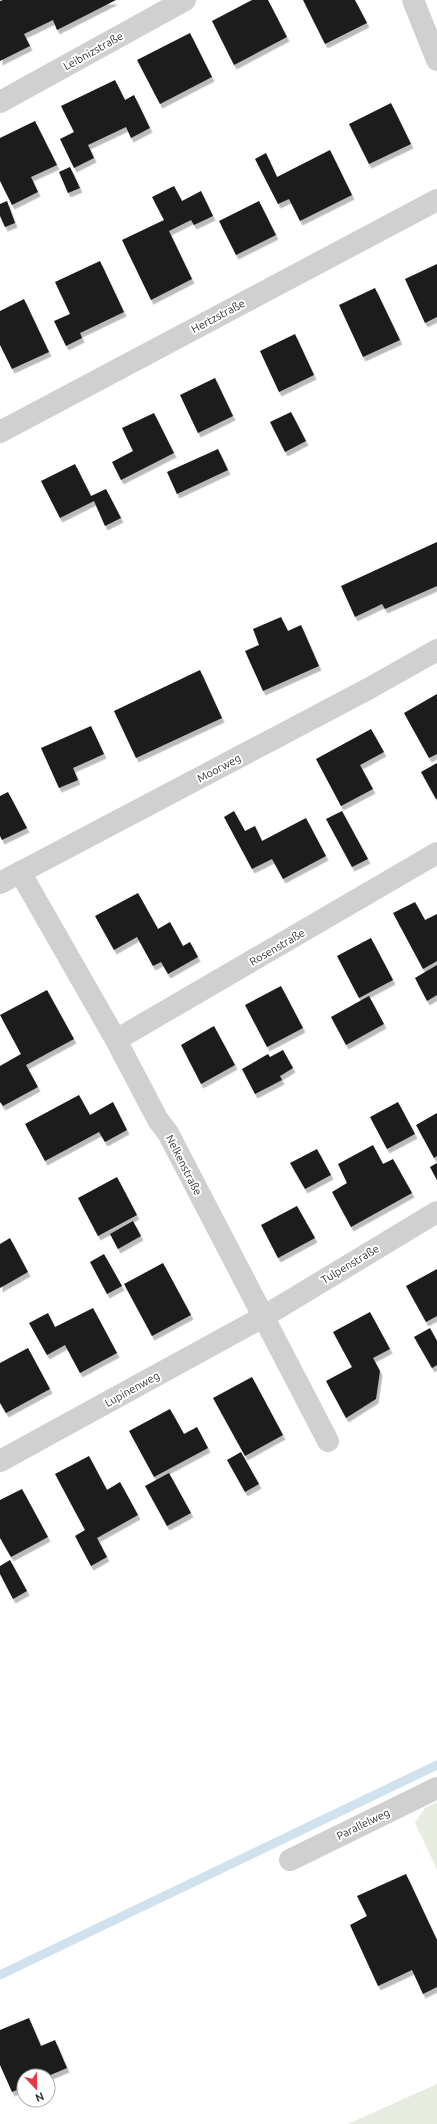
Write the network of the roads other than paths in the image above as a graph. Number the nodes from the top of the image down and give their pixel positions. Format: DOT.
graph roads {
  1 [pos="185,0"];
  2 [pos="413,0"];
  3 [pos="437,60"];
  4 [pos="0,102"];
  5 [pos="437,200"];
  6 [pos="0,432"];
  7 [pos="437,650"];
  8 [pos="437,853"];
  9 [pos="20,872"];
  10 [pos="0,883"];
  11 [pos="116,1040"];
  12 [pos="437,1212"];
  13 [pos="263,1317"];
  14 [pos="328,1441"];
  15 [pos="0,1461"];
  16 [pos="437,1788"];
  17 [pos="290,1860"];
  1 -- 4 [label="street, Leibnizstraße"];
  2 -- 3 [label="street"];
  5 -- 6 [label="street, Hertzstraße"];
  7 -- 9 [label="street, Moorweg"];
  8 -- 11 [label="street, Rosenstraße"];
  9 -- 10 [label="street, Moorweg"];
  9 -- 11 [label="street, Nelkenstraße"];
  11 -- 13 [label="street, Nelkenstraße"];
  12 -- 13 [label="street, Tulpenstraße"];
  13 -- 14 [label="street, Nelkenstraße"];
  13 -- 15 [label="street, Lupinenweg"];
  16 -- 17 [label="street, Parallelweg"];
}
